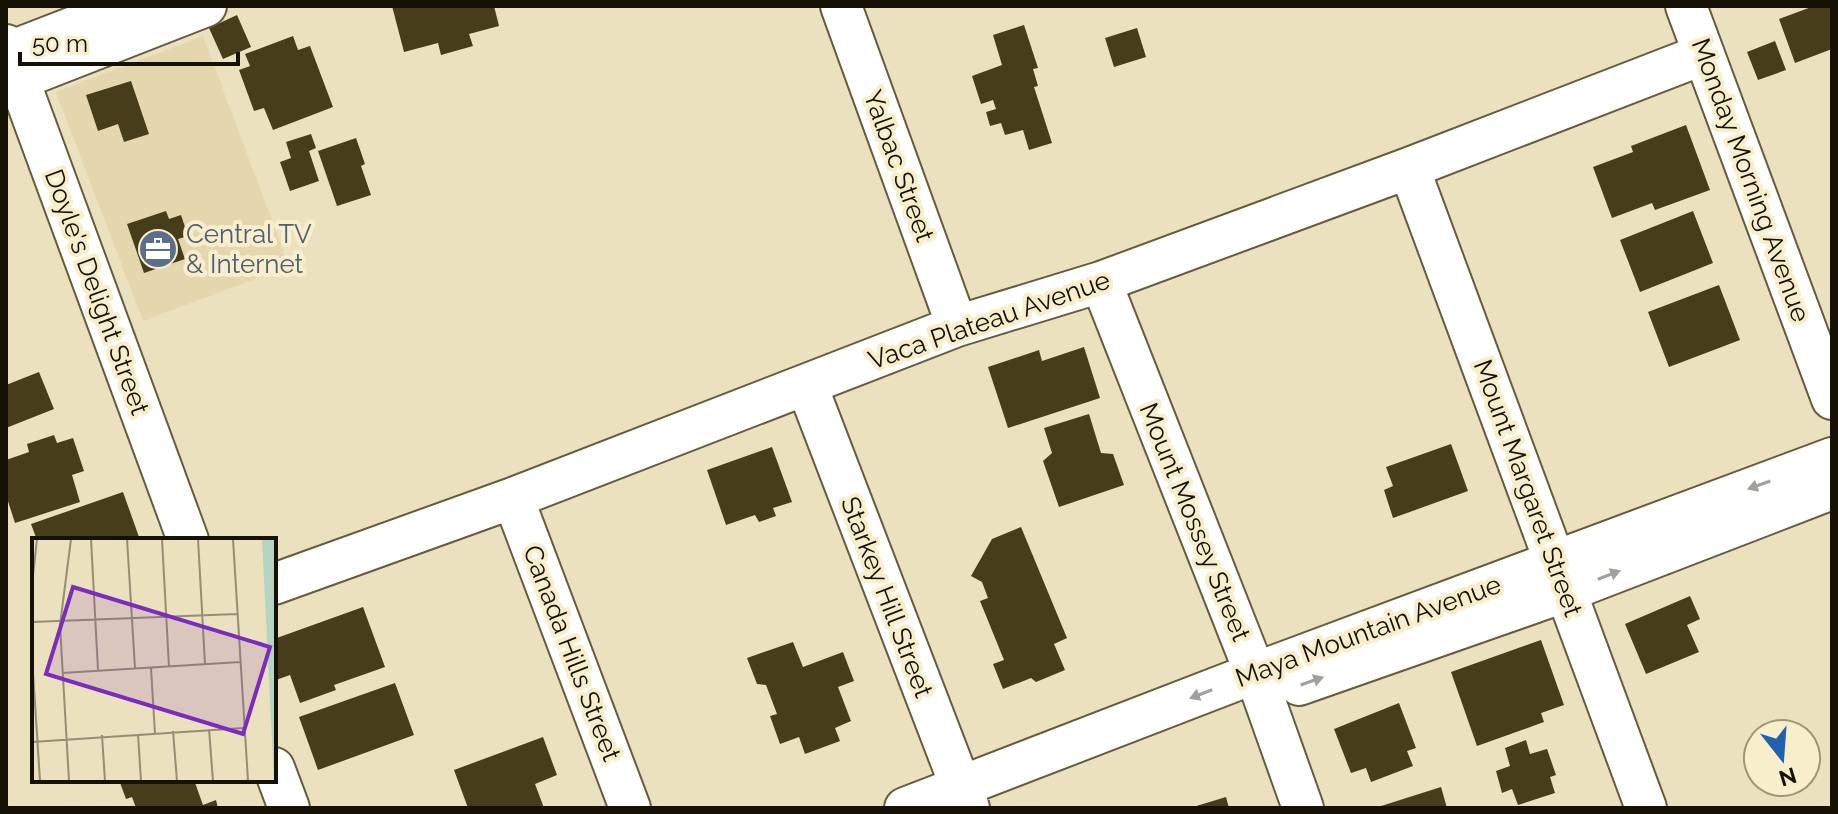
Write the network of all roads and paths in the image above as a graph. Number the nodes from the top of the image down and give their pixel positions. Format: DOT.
graph roads {
  1 [pos="128,6"];
  2 [pos="206,6"];
  3 [pos="841,6"];
  4 [pos="1686,6"];
  5 [pos="1704,54"];
  6 [pos="11,58"];
  7 [pos="1409,168"];
  8 [pos="1101,282"];
  9 [pos="957,326"];
  10 [pos="807,386"];
  11 [pos="1832,399"];
  12 [pos="1832,458"];
  13 [pos="1832,489"];
  14 [pos="513,498"];
  15 [pos="187,538"];
  16 [pos="1561,576"];
  17 [pos="276,583"];
  18 [pos="1259,685"];
  19 [pos="276,773"];
  20 [pos="969,801"];
  21 [pos="289,808"];
  22 [pos="630,808"];
  23 [pos="905,808"];
  24 [pos="1303,808"];
  25 [pos="1646,808"];
  1 -- 6 [label="street"];
  2 -- 6 [label="street"];
  3 -- 9 [label="street, Yalbac Street"];
  4 -- 5 [label="street, Monday Morning Avenue"];
  5 -- 7 [label="street, Vaca Plateau Avenue"];
  5 -- 11 [label="street, Monday Morning Avenue"];
  6 -- 15 [label="street, Doyle's Delight Street"];
  7 -- 8 [label="street, Vaca Plateau Avenue"];
  7 -- 16 [label="street, Mount Margaret Street"];
  8 -- 9 [label="street, Vaca Plateau Avenue"];
  8 -- 18 [label="street, Mount Mossey Street"];
  9 -- 10 [label="street, Vaca Plateau Avenue"];
  10 -- 14 [label="street, Vaca Plateau Avenue"];
  10 -- 20 [label="street, Starkey Hill Street"];
  12 -- 16 [label="street, Maya Mountain Avenue, one-way"];
  16 -- 13 [label="street, Maya Mountain Avenue, one-way"];
  14 -- 17 [label="street, Vaca Plateau Avenue"];
  14 -- 22 [label="street, Canada Hills Street"];
  16 -- 18 [label="street, Maya Mountain Avenue"];
  16 -- 25 [label="street, Mount Margaret Street"];
  18 -- 20 [label="street, Maya Mountain Avenue"];
  18 -- 24 [label="street, Mount Mossey Street"];
  19 -- 21 [label="street"];
  20 -- 23 [label="street, Maya Mountain Avenue"];
}
